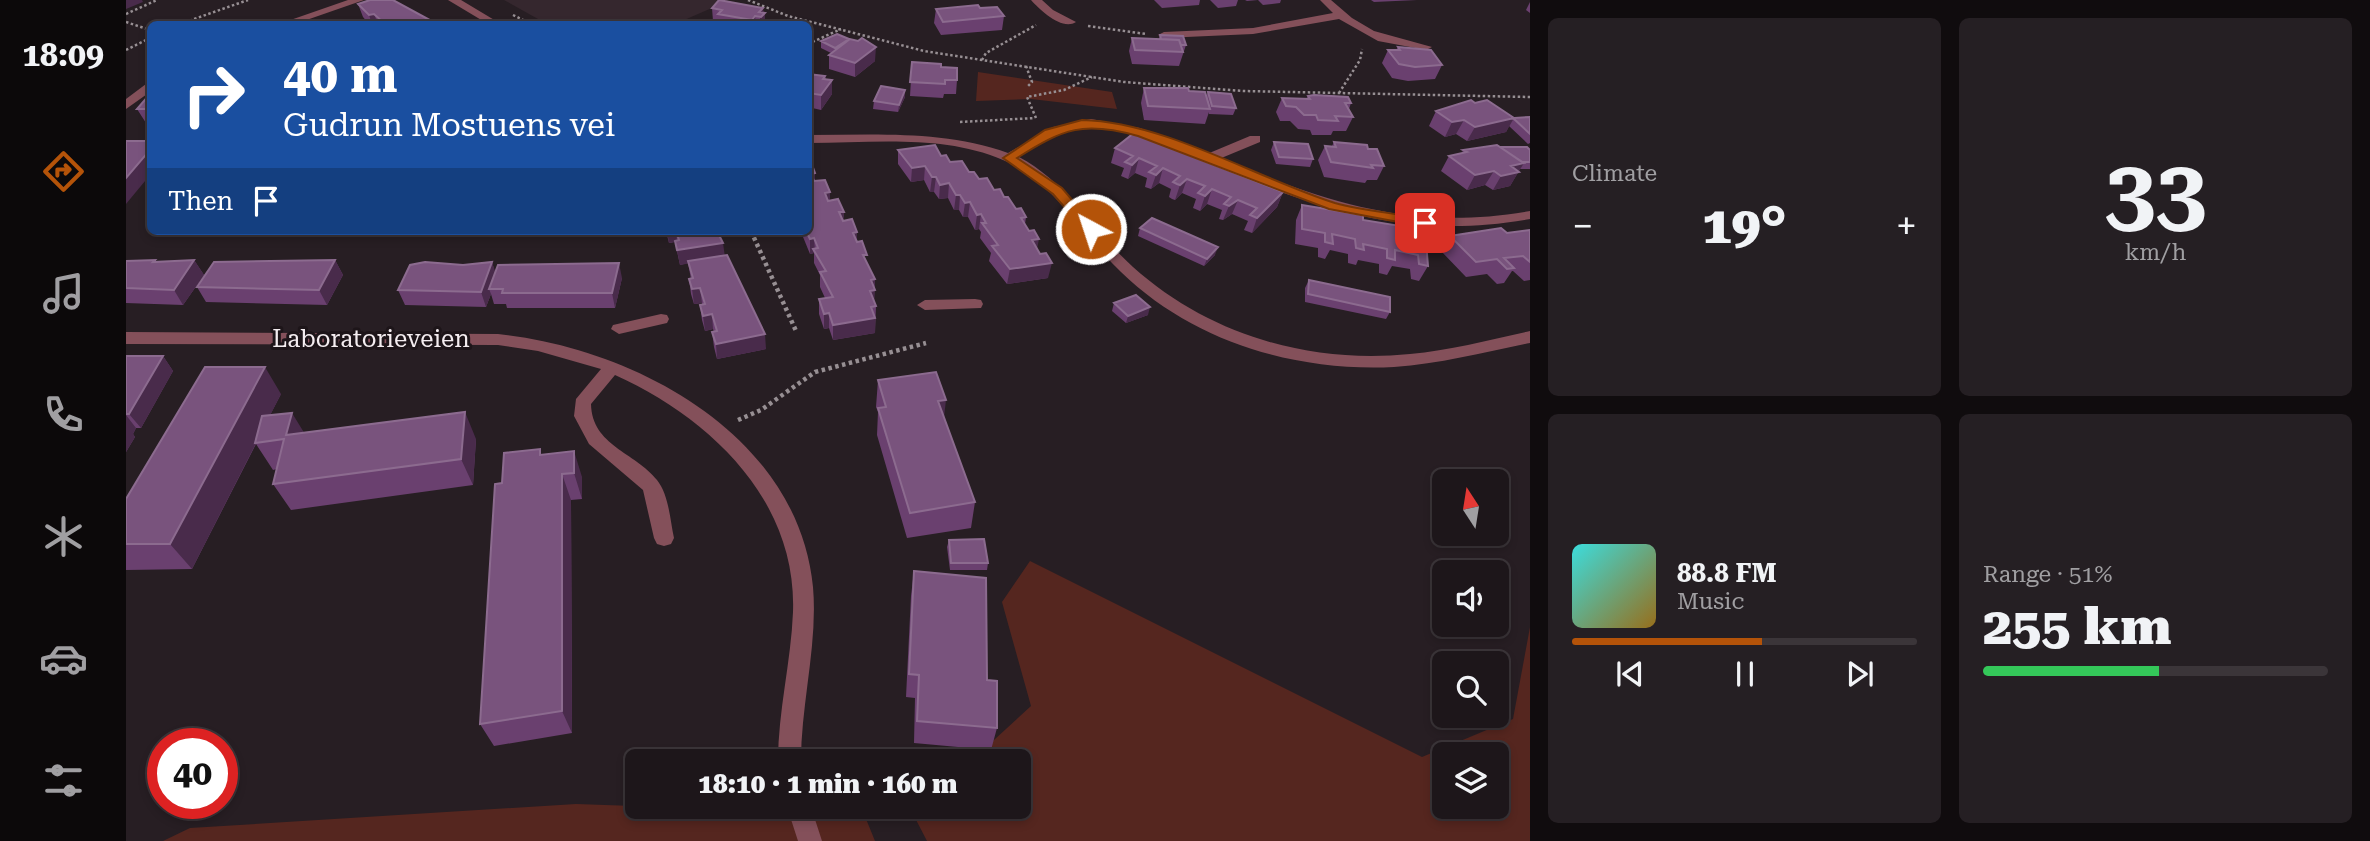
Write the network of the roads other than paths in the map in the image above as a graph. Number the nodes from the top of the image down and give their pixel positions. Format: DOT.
graph roads {
  1 [pos="359,0"];
  2 [pos="453,0"];
  3 [pos="1036,0"];
  4 [pos="1325,0"];
  5 [pos="314,1"];
  6 [pos="325,11"];
  7 [pos="1341,15"];
  8 [pos="294,21"];
  9 [pos="490,21"];
  10 [pos="1070,22"];
  11 [pos="1164,34"];
  12 [pos="1426,47"];
  13 [pos="147,90"];
  14 [pos="126,105"];
  15 [pos="812,139"];
  16 [pos="1255,139"];
  17 [pos="1009,158"];
  18 [pos="1207,159"];
  19 [pos="1530,215"];
  20 [pos="975,304"];
  21 [pos="925,305"];
  22 [pos="661,319"];
  23 [pos="619,329"];
  24 [pos="1530,337"];
  25 [pos="126,338"];
  26 [pos="611,368"];
  27 [pos="664,538"];
  28 [pos="790,749"];
  29 [pos="803,819"];
  30 [pos="810,841"];
  1 -- 6 [label="street"];
  2 -- 9 [label="street"];
  3 -- 10 [label="street"];
  4 -- 7 [label="street"];
  5 -- 6 [label="street"];
  6 -- 8 [label="street"];
  7 -- 11 [label="street"];
  7 -- 12 [label="street"];
  13 -- 14 [label="street"];
  15 -- 17 [label="street"];
  16 -- 18 [label="street"];
  17 -- 18 [label="street"];
  17 -- 24 [label="street"];
  18 -- 19 [label="street"];
  20 -- 21 [label="street"];
  22 -- 23 [label="street"];
  25 -- 26 [label="street, Laboratorieveien"];
  26 -- 27 [label="street"];
  26 -- 28 [label="street, Laboratorieveien"];
  29 -- 30 [label="street"];
}
